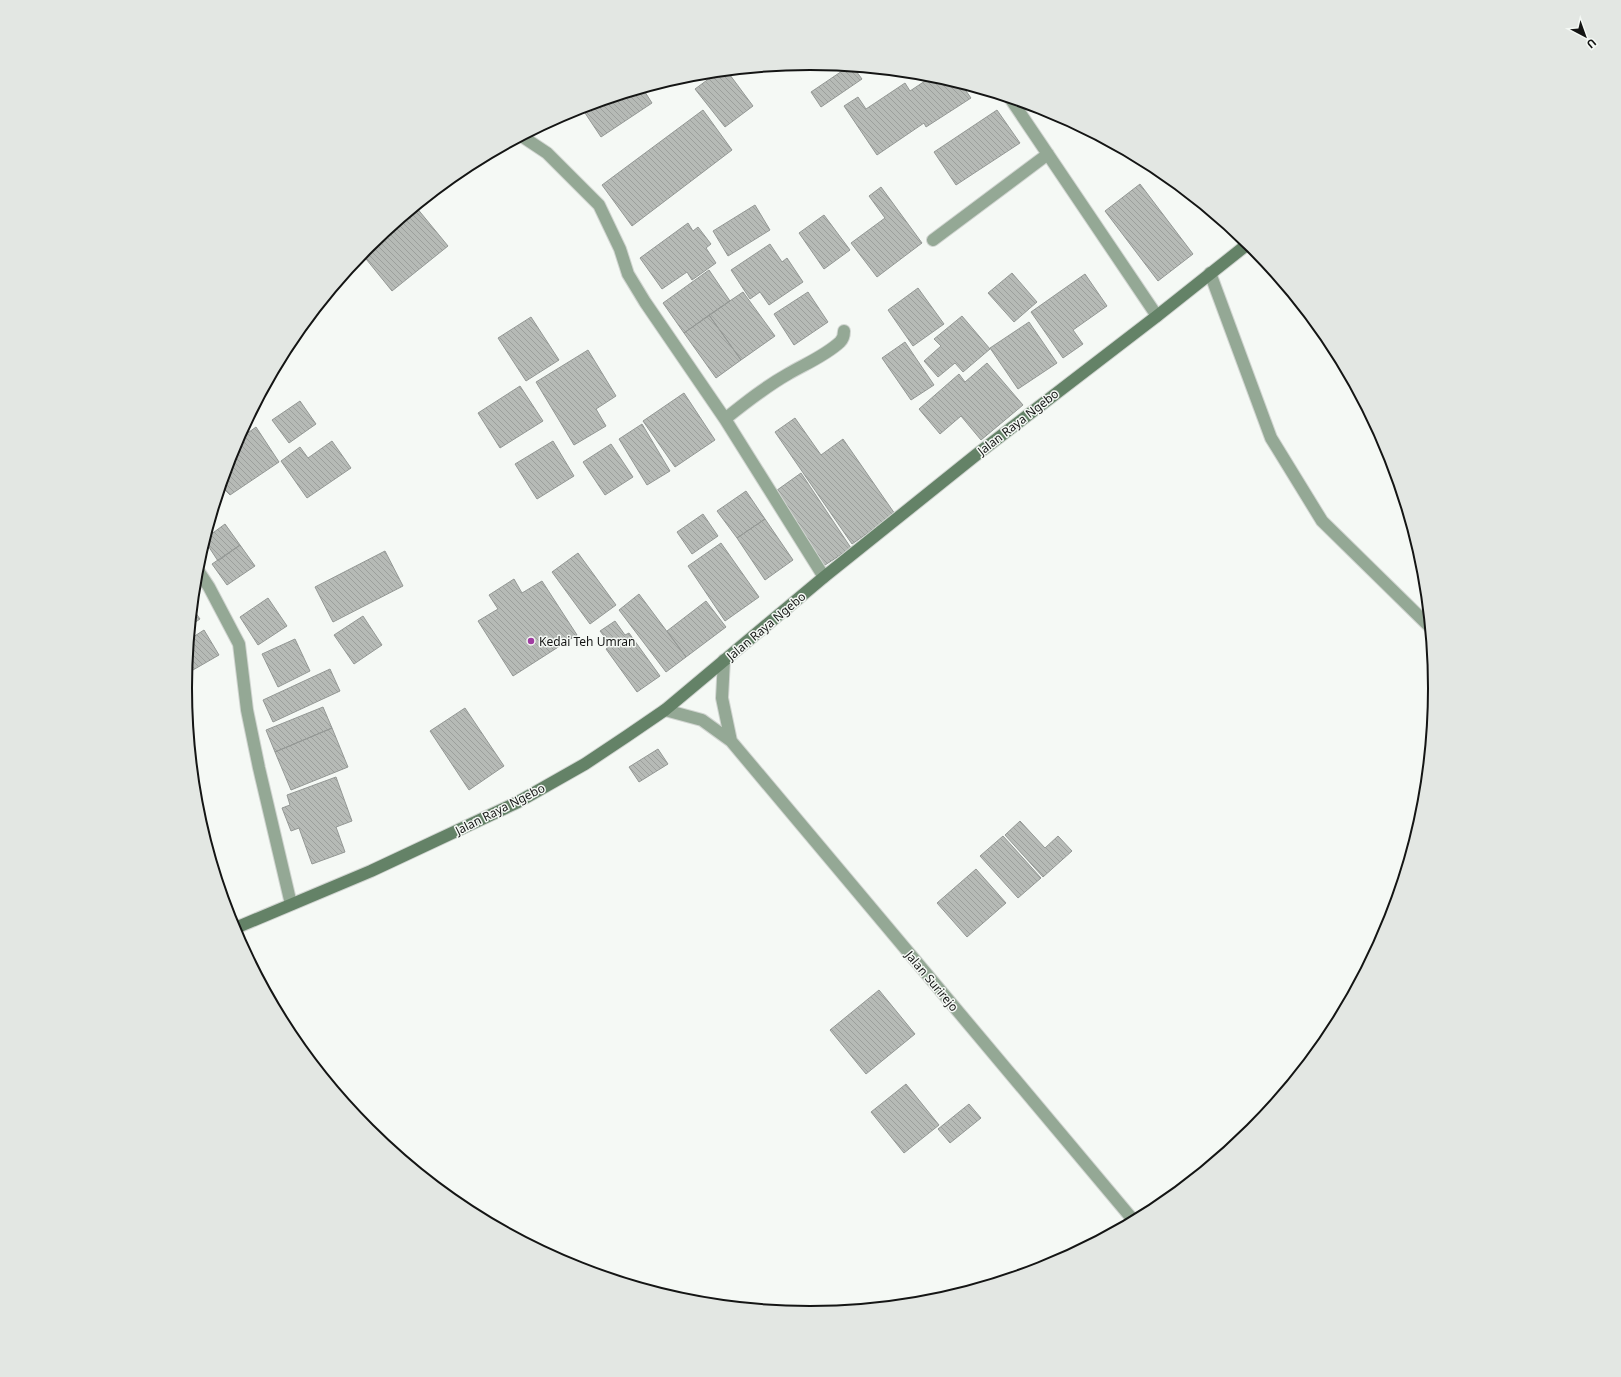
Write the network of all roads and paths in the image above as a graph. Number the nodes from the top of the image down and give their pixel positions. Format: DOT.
graph roads {
  1 [pos="1015,105"];
  2 [pos="527,139"];
  3 [pos="1048,154"];
  4 [pos="933,240"];
  5 [pos="1244,247"];
  6 [pos="1210,274"];
  7 [pos="1157,316"];
  8 [pos="844,331"];
  9 [pos="725,419"];
  10 [pos="202,577"];
  11 [pos="824,577"];
  12 [pos="1425,623"];
  13 [pos="724,660"];
  14 [pos="665,710"];
  15 [pos="731,741"];
  16 [pos="291,904"];
  17 [pos="240,926"];
  18 [pos="1131,1217"];
  1 -- 3 [label="street"];
  2 -- 9 [label="street"];
  3 -- 4 [label="street"];
  3 -- 7 [label="street"];
  5 -- 6 [label="street, Jalan Raya Ngebo"];
  6 -- 7 [label="street, Jalan Raya Ngebo"];
  6 -- 12 [label="street"];
  7 -- 11 [label="street, Jalan Raya Ngebo"];
  8 -- 9 [label="street"];
  9 -- 11 [label="street"];
  10 -- 16 [label="street"];
  11 -- 13 [label="street, Jalan Raya Ngebo"];
  13 -- 14 [label="street, Jalan Raya Ngebo"];
  13 -- 15 [label="street, Jalan Surirejo"];
  14 -- 15 [label="street, Jalan Surirejo"];
  14 -- 16 [label="street, Jalan Raya Ngebo"];
  15 -- 18 [label="street, Jalan Surirejo"];
  16 -- 17 [label="street, Jalan Raya Ngebo"];
}
